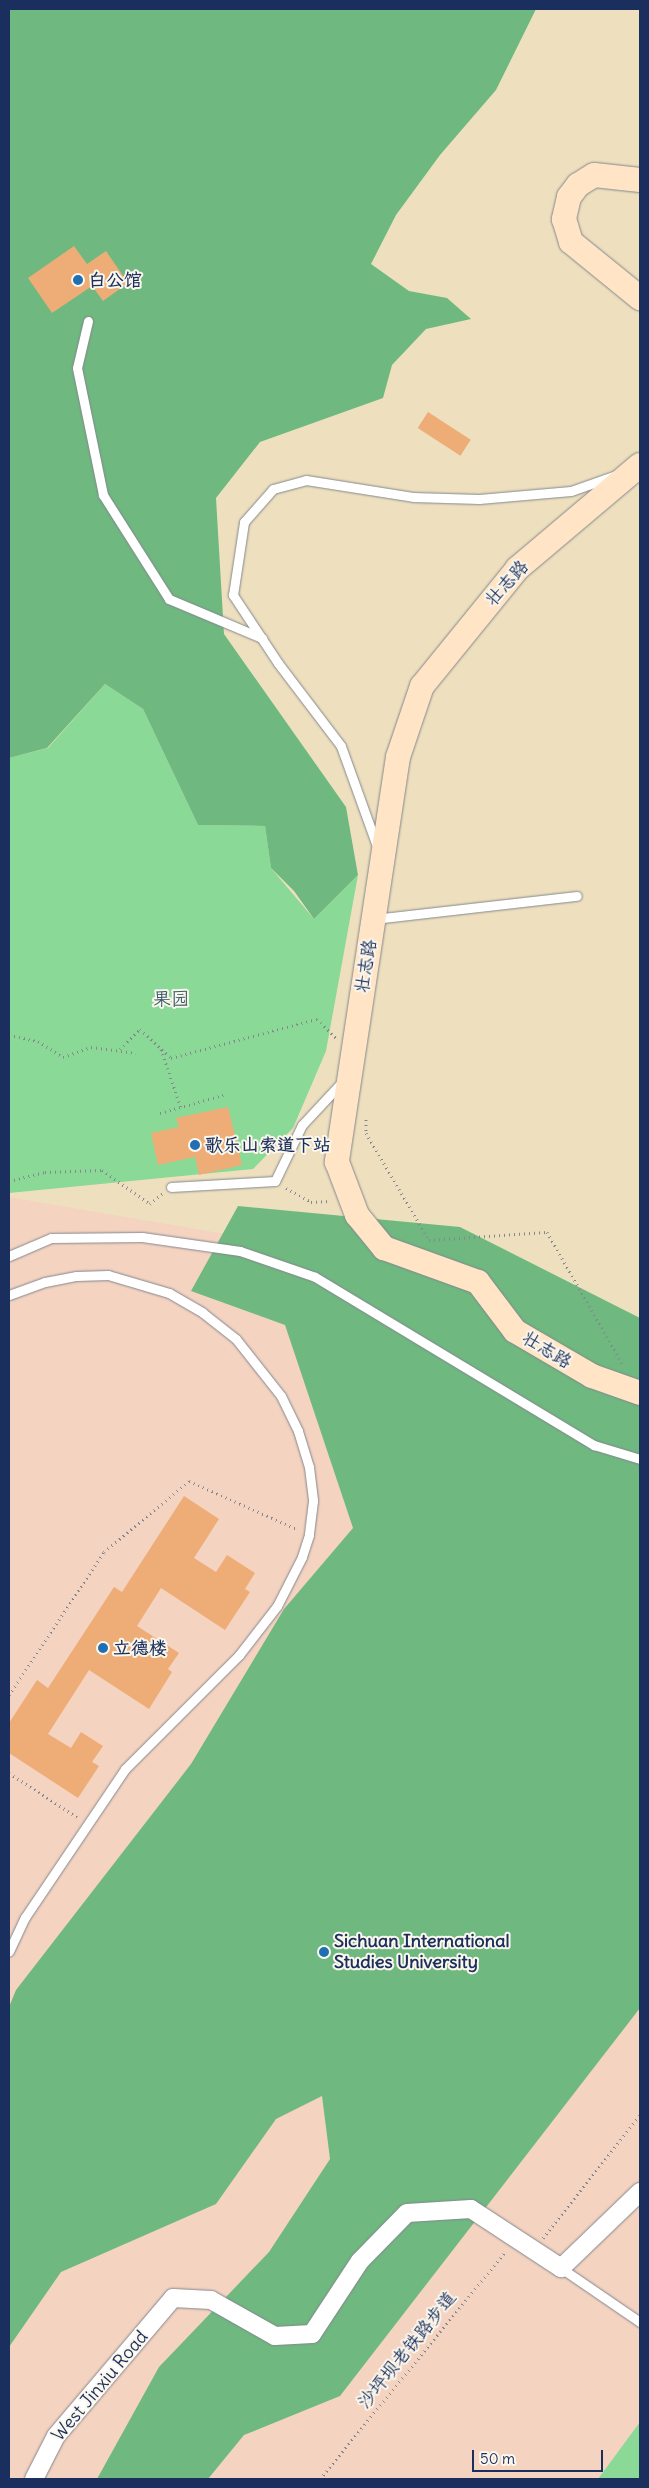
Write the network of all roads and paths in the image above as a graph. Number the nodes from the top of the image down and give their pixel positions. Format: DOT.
graph roads {
  1 [pos="640,180"];
  2 [pos="640,298"];
  3 [pos="88,321"];
  4 [pos="640,466"];
  5 [pos="262,638"];
  6 [pos="382,862"];
  7 [pos="576,896"];
  8 [pos="374,919"];
  9 [pos="9,1035"];
  10 [pos="333,1037"];
  11 [pos="161,1048"];
  12 [pos="120,1049"];
  13 [pos="136,1052"];
  14 [pos="350,1074"];
  15 [pos="223,1096"];
  16 [pos="181,1108"];
  17 [pos="160,1114"];
  18 [pos="366,1114"];
  19 [pos="9,1180"];
  20 [pos="274,1181"];
  21 [pos="171,1187"];
  22 [pos="328,1201"];
  23 [pos="9,1256"];
  24 [pos="9,1295"];
  25 [pos="631,1390"];
  26 [pos="640,1459"];
  27 [pos="309,1535"];
  28 [pos="9,1696"];
  29 [pos="9,1772"];
  30 [pos="88,1824"];
  31 [pos="9,1951"];
  32 [pos="640,2114"];
  33 [pos="640,2192"];
  34 [pos="517,2239"];
  35 [pos="533,2250"];
  36 [pos="560,2268"];
  37 [pos="640,2322"];
  38 [pos="34,2479"];
  39 [pos="320,2479"];
  1 -- 2 [label="street"];
  3 -- 5 [label="lane"];
  4 -- 5 [label="lane"];
  4 -- 6 [label="street, 壮志路"];
  5 -- 6 [label="lane"];
  6 -- 8 [label="street, 壮志路"];
  7 -- 8 [label="lane"];
  8 -- 14 [label="street, 壮志路"];
  9 -- 12 [label="path"];
  10 -- 11 [label="path"];
  11 -- 12 [label="path"];
  11 -- 16 [label="path"];
  12 -- 13 [label="path"];
  14 -- 20 [label="lane"];
  14 -- 25 [label="street, 壮志路"];
  15 -- 16 [label="path"];
  16 -- 17 [label="path"];
  18 -- 25 [label="path"];
  19 -- 21 [label="path"];
  20 -- 21 [label="lane"];
  20 -- 22 [label="path"];
  23 -- 26 [label="lane"];
  24 -- 27 [label="lane"];
  27 -- 28 [label="path"];
  27 -- 30 [label="lane"];
  29 -- 30 [label="path"];
  30 -- 31 [label="lane"];
  32 -- 35 [label="path"];
  33 -- 36 [label="street"];
  34 -- 35 [label="street"];
  34 -- 38 [label="street, West Jinxiu Road"];
  34 -- 39 [label="path, 沙坪坝老铁路步道"];
  35 -- 36 [label="street"];
  36 -- 37 [label="lane"];
}
